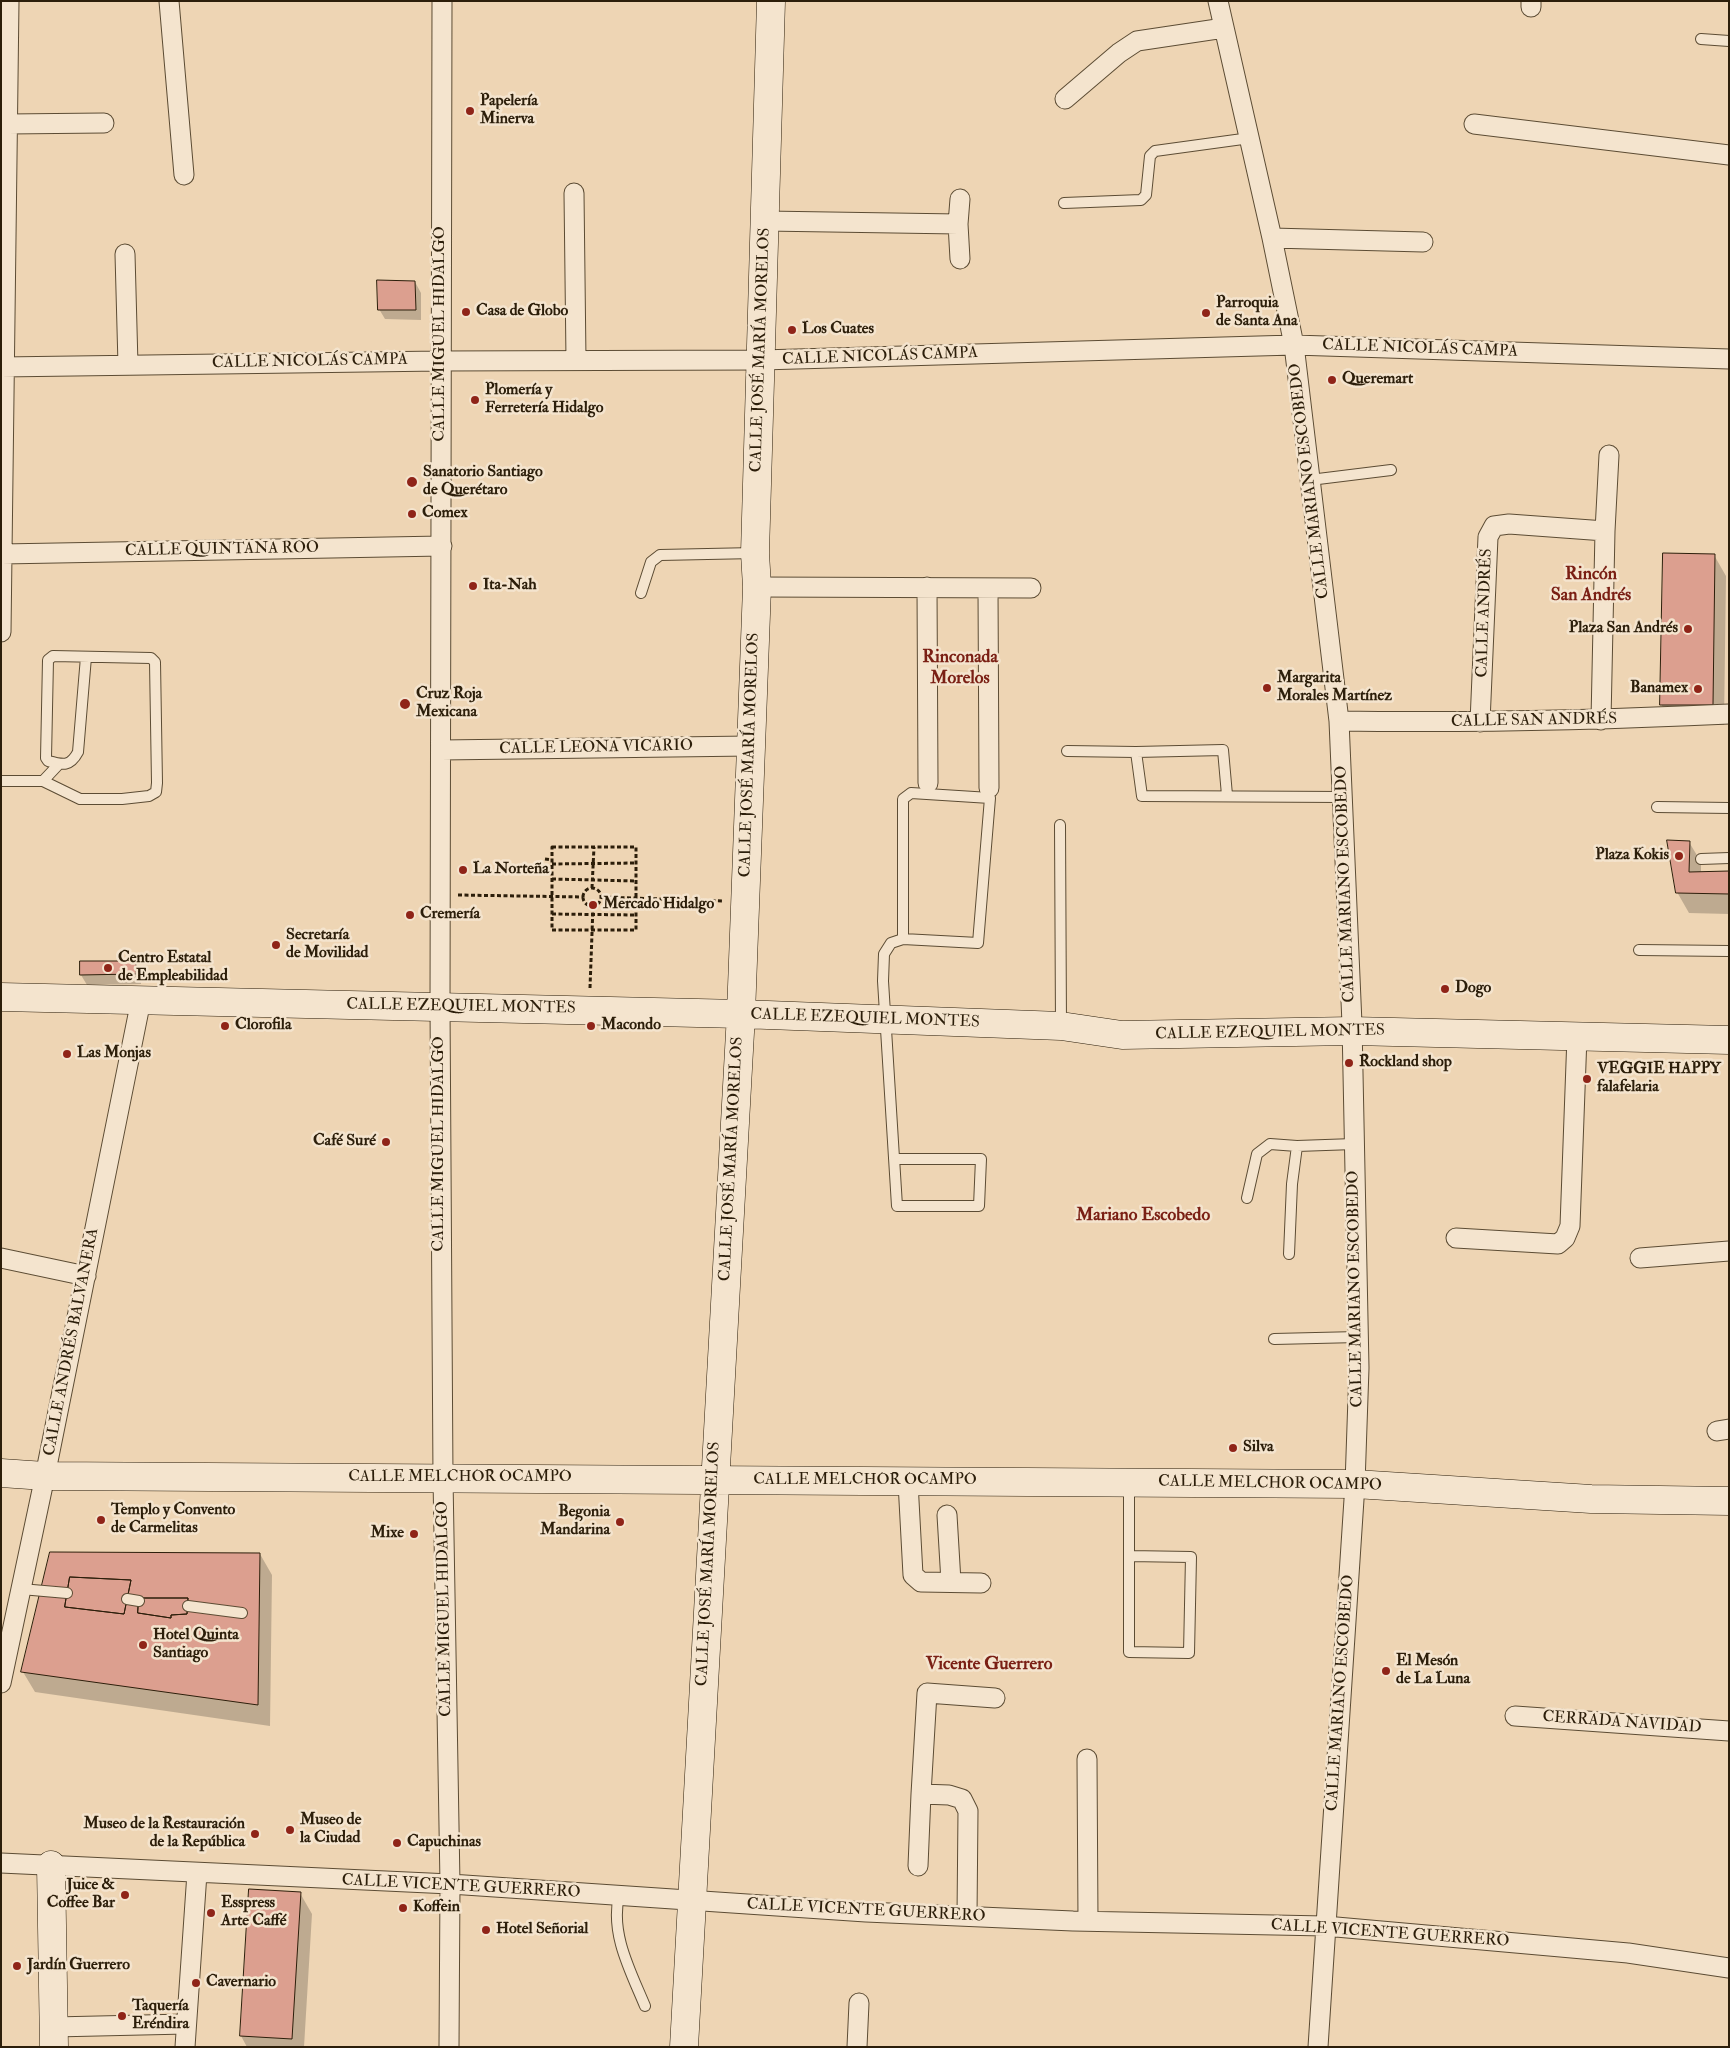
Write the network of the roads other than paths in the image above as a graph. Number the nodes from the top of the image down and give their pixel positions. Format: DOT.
graph roads {
  1 [pos="10,1"];
  2 [pos="169,1"];
  3 [pos="442,1"];
  4 [pos="771,1"];
  5 [pos="1218,1"];
  6 [pos="1224,28"];
  7 [pos="5,38"];
  8 [pos="1701,40"];
  9 [pos="1729,41"];
  10 [pos="1066,99"];
  11 [pos="104,123"];
  12 [pos="8,124"];
  13 [pos="1474,124"];
  14 [pos="1250,138"];
  15 [pos="1729,154"];
  16 [pos="184,175"];
  17 [pos="574,193"];
  18 [pos="960,199"];
  19 [pos="1064,203"];
  20 [pos="4,214"];
  21 [pos="765,221"];
  22 [pos="958,224"];
  23 [pos="1272,238"];
  24 [pos="1423,242"];
  25 [pos="125,254"];
  26 [pos="960,259"];
  27 [pos="1294,345"];
  28 [pos="1729,359"];
  29 [pos="576,360"];
  30 [pos="762,360"];
  31 [pos="440,361"];
  32 [pos="128,365"];
  33 [pos="3,367"];
  34 [pos="1609,455"];
  35 [pos="1391,470"];
  36 [pos="1310,480"];
  37 [pos="1605,531"];
  38 [pos="442,546"];
  39 [pos="756,553"];
  40 [pos="2,554"];
  41 [pos="757,587"];
  42 [pos="927,587"];
  43 [pos="1031,588"];
  44 [pos="988,589"];
  45 [pos="641,593"];
  46 [pos="1,632"];
  47 [pos="86,658"];
  48 [pos="1729,714"];
  49 [pos="1601,720"];
  50 [pos="1339,721"];
  51 [pos="1480,722"];
  52 [pos="750,746"];
  53 [pos="441,750"];
  54 [pos="1067,751"];
  55 [pos="1136,752"];
  56 [pos="59,764"];
  57 [pos="1,781"];
  58 [pos="43,781"];
  59 [pos="928,783"];
  60 [pos="989,788"];
  61 [pos="1226,795"];
  62 [pos="1342,797"];
  63 [pos="1657,807"];
  64 [pos="1729,808"];
  65 [pos="1060,824"];
  66 [pos="1729,858"];
  67 [pos="1701,859"];
  68 [pos="903,939"];
  69 [pos="1639,950"];
  70 [pos="1729,951"];
  71 [pos="1,997"];
  72 [pos="141,1000"];
  73 [pos="440,1006"];
  74 [pos="741,1014"];
  75 [pos="885,1020"];
  76 [pos="1061,1026"];
  77 [pos="1352,1031"];
  78 [pos="1577,1036"];
  79 [pos="1729,1040"];
  80 [pos="1354,1144"];
  81 [pos="1297,1146"];
  82 [pos="894,1159"];
  83 [pos="1247,1198"];
  84 [pos="1456,1238"];
  85 [pos="1729,1251"];
  86 [pos="1289,1254"];
  87 [pos="1,1258"];
  88 [pos="1640,1258"];
  89 [pos="86,1276"];
  90 [pos="1358,1337"];
  91 [pos="1274,1339"];
  92 [pos="1,1474"];
  93 [pos="45,1476"];
  94 [pos="443,1478"];
  95 [pos="714,1480"];
  96 [pos="908,1482"];
  97 [pos="1129,1482"];
  98 [pos="1355,1484"];
  99 [pos="1729,1501"];
  100 [pos="947,1516"];
  101 [pos="1129,1556"];
  102 [pos="951,1582"];
  103 [pos="980,1583"];
  104 [pos="21,1589"];
  105 [pos="67,1593"];
  106 [pos="127,1599"];
  107 [pos="139,1601"];
  108 [pos="188,1606"];
  109 [pos="242,1613"];
  110 [pos="1,1683"];
  111 [pos="995,1698"];
  112 [pos="1515,1716"];
  113 [pos="1729,1731"];
  114 [pos="1088,1759"];
  115 [pos="921,1794"];
  116 [pos="1,1863"];
  117 [pos="51,1865"];
  118 [pos="918,1866"];
  119 [pos="197,1873"];
  120 [pos="450,1884"];
  121 [pos="619,1896"];
  122 [pos="691,1902"];
  123 [pos="967,1916"];
  124 [pos="1088,1921"];
  125 [pos="1325,1926"];
  126 [pos="1729,1968"];
  127 [pos="860,2003"];
  128 [pos="645,2006"];
  129 [pos="186,2024"];
  130 [pos="54,2037"];
  131 [pos="185,2047"];
  132 [pos="449,2047"];
  133 [pos="684,2047"];
  134 [pos="857,2047"];
  135 [pos="1318,2047"];
  1 -- 7 [label="street"];
  2 -- 16 [label="street"];
  3 -- 31 [label="street, CALLE MIGUEL HIDALGO"];
  4 -- 21 [label="street, CALLE JOSÉ MARÍA MORELOS"];
  5 -- 6 [label="street, CALLE MARIANO ESCOBEDO"];
  6 -- 10 [label="street"];
  6 -- 14 [label="street, CALLE MARIANO ESCOBEDO"];
  7 -- 12 [label="street"];
  8 -- 9 [label="lane"];
  11 -- 12 [label="street"];
  12 -- 20 [label="street"];
  13 -- 15 [label="street"];
  14 -- 19 [label="lane"];
  14 -- 23 [label="street, CALLE MARIANO ESCOBEDO"];
  17 -- 29 [label="street"];
  18 -- 22 [label="street"];
  20 -- 33 [label="street"];
  21 -- 22 [label="street"];
  21 -- 30 [label="street, CALLE JOSÉ MARÍA MORELOS"];
  22 -- 26 [label="street"];
  23 -- 24 [label="street"];
  23 -- 27 [label="street, CALLE MARIANO ESCOBEDO"];
  25 -- 32 [label="street"];
  27 -- 28 [label="street, CALLE NICOLÁS CAMPA"];
  27 -- 30 [label="street, CALLE NICOLÁS CAMPA"];
  27 -- 36 [label="street, CALLE MARIANO ESCOBEDO"];
  29 -- 30 [label="street, CALLE NICOLÁS CAMPA"];
  29 -- 31 [label="street, CALLE NICOLÁS CAMPA"];
  30 -- 39 [label="street, CALLE JOSÉ MARÍA MORELOS"];
  31 -- 32 [label="street, CALLE NICOLÁS CAMPA"];
  31 -- 38 [label="street, CALLE MIGUEL HIDALGO"];
  32 -- 33 [label="street, CALLE NICOLÁS CAMPA"];
  33 -- 40 [label="street"];
  34 -- 37 [label="street"];
  35 -- 36 [label="lane"];
  36 -- 50 [label="street, CALLE MARIANO ESCOBEDO"];
  37 -- 49 [label="street"];
  37 -- 51 [label="street, CALLE ANDRÉS"];
  38 -- 40 [label="street, CALLE QUINTANA ROO"];
  38 -- 53 [label="street, CALLE MIGUEL HIDALGO"];
  39 -- 41 [label="street, CALLE JOSÉ MARÍA MORELOS"];
  39 -- 45 [label="lane"];
  40 -- 46 [label="street"];
  41 -- 42 [label="street"];
  41 -- 52 [label="street, CALLE JOSÉ MARÍA MORELOS"];
  42 -- 44 [label="street"];
  42 -- 59 [label="street"];
  43 -- 44 [label="street"];
  44 -- 60 [label="street"];
  47 -- 56 [label="lane"];
  47 -- 56 [label="lane"];
  47 -- 58 [label="lane"];
  48 -- 49 [label="street, CALLE SAN ANDRÉS"];
  49 -- 51 [label="street, CALLE SAN ANDRÉS"];
  50 -- 51 [label="street, CALLE SAN ANDRÉS"];
  50 -- 62 [label="street, CALLE MARIANO ESCOBEDO"];
  52 -- 53 [label="street, CALLE LEONA VICARIO"];
  52 -- 74 [label="street, CALLE JOSÉ MARÍA MORELOS"];
  53 -- 73 [label="street, CALLE MIGUEL HIDALGO"];
  54 -- 55 [label="lane"];
  55 -- 61 [label="lane"];
  55 -- 61 [label="lane"];
  56 -- 58 [label="lane"];
  57 -- 58 [label="lane"];
  61 -- 62 [label="lane"];
  62 -- 77 [label="street, CALLE MARIANO ESCOBEDO"];
  63 -- 64 [label="lane"];
  65 -- 76 [label="lane"];
  66 -- 67 [label="lane"];
  68 -- 68 [label="lane"];
  68 -- 75 [label="lane"];
  69 -- 70 [label="lane"];
  71 -- 72 [label="street, CALLE EZEQUIEL MONTES"];
  72 -- 73 [label="street, CALLE EZEQUIEL MONTES"];
  72 -- 89 [label="street, CALLE ANDRÉS BALVANERA"];
  73 -- 74 [label="street, CALLE EZEQUIEL MONTES"];
  73 -- 94 [label="street, CALLE MIGUEL HIDALGO"];
  74 -- 75 [label="street, CALLE EZEQUIEL MONTES"];
  74 -- 95 [label="street, CALLE JOSÉ MARÍA MORELOS"];
  75 -- 76 [label="street, CALLE EZEQUIEL MONTES"];
  75 -- 82 [label="lane"];
  76 -- 77 [label="street, CALLE EZEQUIEL MONTES"];
  77 -- 78 [label="street, CALLE EZEQUIEL MONTES"];
  77 -- 80 [label="street, CALLE MARIANO ESCOBEDO"];
  78 -- 79 [label="street, CALLE EZEQUIEL MONTES"];
  78 -- 84 [label="street"];
  80 -- 81 [label="lane"];
  80 -- 90 [label="street, CALLE MARIANO ESCOBEDO"];
  81 -- 83 [label="lane"];
  81 -- 86 [label="lane"];
  82 -- 82 [label="lane"];
  85 -- 88 [label="street"];
  87 -- 89 [label="street"];
  89 -- 93 [label="street, CALLE ANDRÉS BALVANERA"];
  90 -- 91 [label="lane"];
  90 -- 98 [label="street, CALLE MARIANO ESCOBEDO"];
  92 -- 93 [label="street, CALLE MELCHOR OCAMPO"];
  93 -- 94 [label="street, CALLE MELCHOR OCAMPO"];
  93 -- 104 [label="street, CALLE ANDRÉS BALVANERA"];
  94 -- 95 [label="street, CALLE MELCHOR OCAMPO"];
  94 -- 120 [label="street, CALLE MIGUEL HIDALGO"];
  95 -- 96 [label="street, CALLE MELCHOR OCAMPO"];
  95 -- 122 [label="street, CALLE JOSÉ MARÍA MORELOS"];
  96 -- 97 [label="street, CALLE MELCHOR OCAMPO"];
  96 -- 102 [label="street"];
  97 -- 98 [label="street, CALLE MELCHOR OCAMPO"];
  97 -- 101 [label="lane"];
  98 -- 99 [label="street, CALLE MELCHOR OCAMPO"];
  98 -- 125 [label="street, CALLE MARIANO ESCOBEDO"];
  100 -- 102 [label="street"];
  101 -- 101 [label="lane"];
  102 -- 103 [label="street"];
  104 -- 105 [label="lane"];
  104 -- 110 [label="street, CALLE ANDRÉS BALVANERA"];
  106 -- 107 [label="lane"];
  108 -- 109 [label="lane"];
  111 -- 115 [label="street"];
  112 -- 113 [label="street, CERRADA NAVIDAD"];
  114 -- 124 [label="street"];
  115 -- 118 [label="street"];
  115 -- 123 [label="street"];
  116 -- 117 [label="street, CALLE VICENTE GUERRERO"];
  117 -- 119 [label="street, CALLE VICENTE GUERRERO"];
  117 -- 130 [label="street"];
  119 -- 120 [label="street, CALLE VICENTE GUERRERO"];
  119 -- 129 [label="street"];
  120 -- 121 [label="street, CALLE VICENTE GUERRERO"];
  120 -- 132 [label="street, CALLE MIGUEL HIDALGO"];
  121 -- 122 [label="street, CALLE VICENTE GUERRERO"];
  121 -- 128 [label="lane"];
  122 -- 123 [label="street, CALLE VICENTE GUERRERO"];
  122 -- 133 [label="street, CALLE JOSÉ MARÍA MORELOS"];
  123 -- 124 [label="street, CALLE VICENTE GUERRERO"];
  124 -- 125 [label="street, CALLE VICENTE GUERRERO"];
  125 -- 126 [label="street, CALLE VICENTE GUERRERO"];
  125 -- 135 [label="street, CALLE MARIANO ESCOBEDO"];
  127 -- 134 [label="street"];
  129 -- 130 [label="street"];
  129 -- 131 [label="street"];
}
